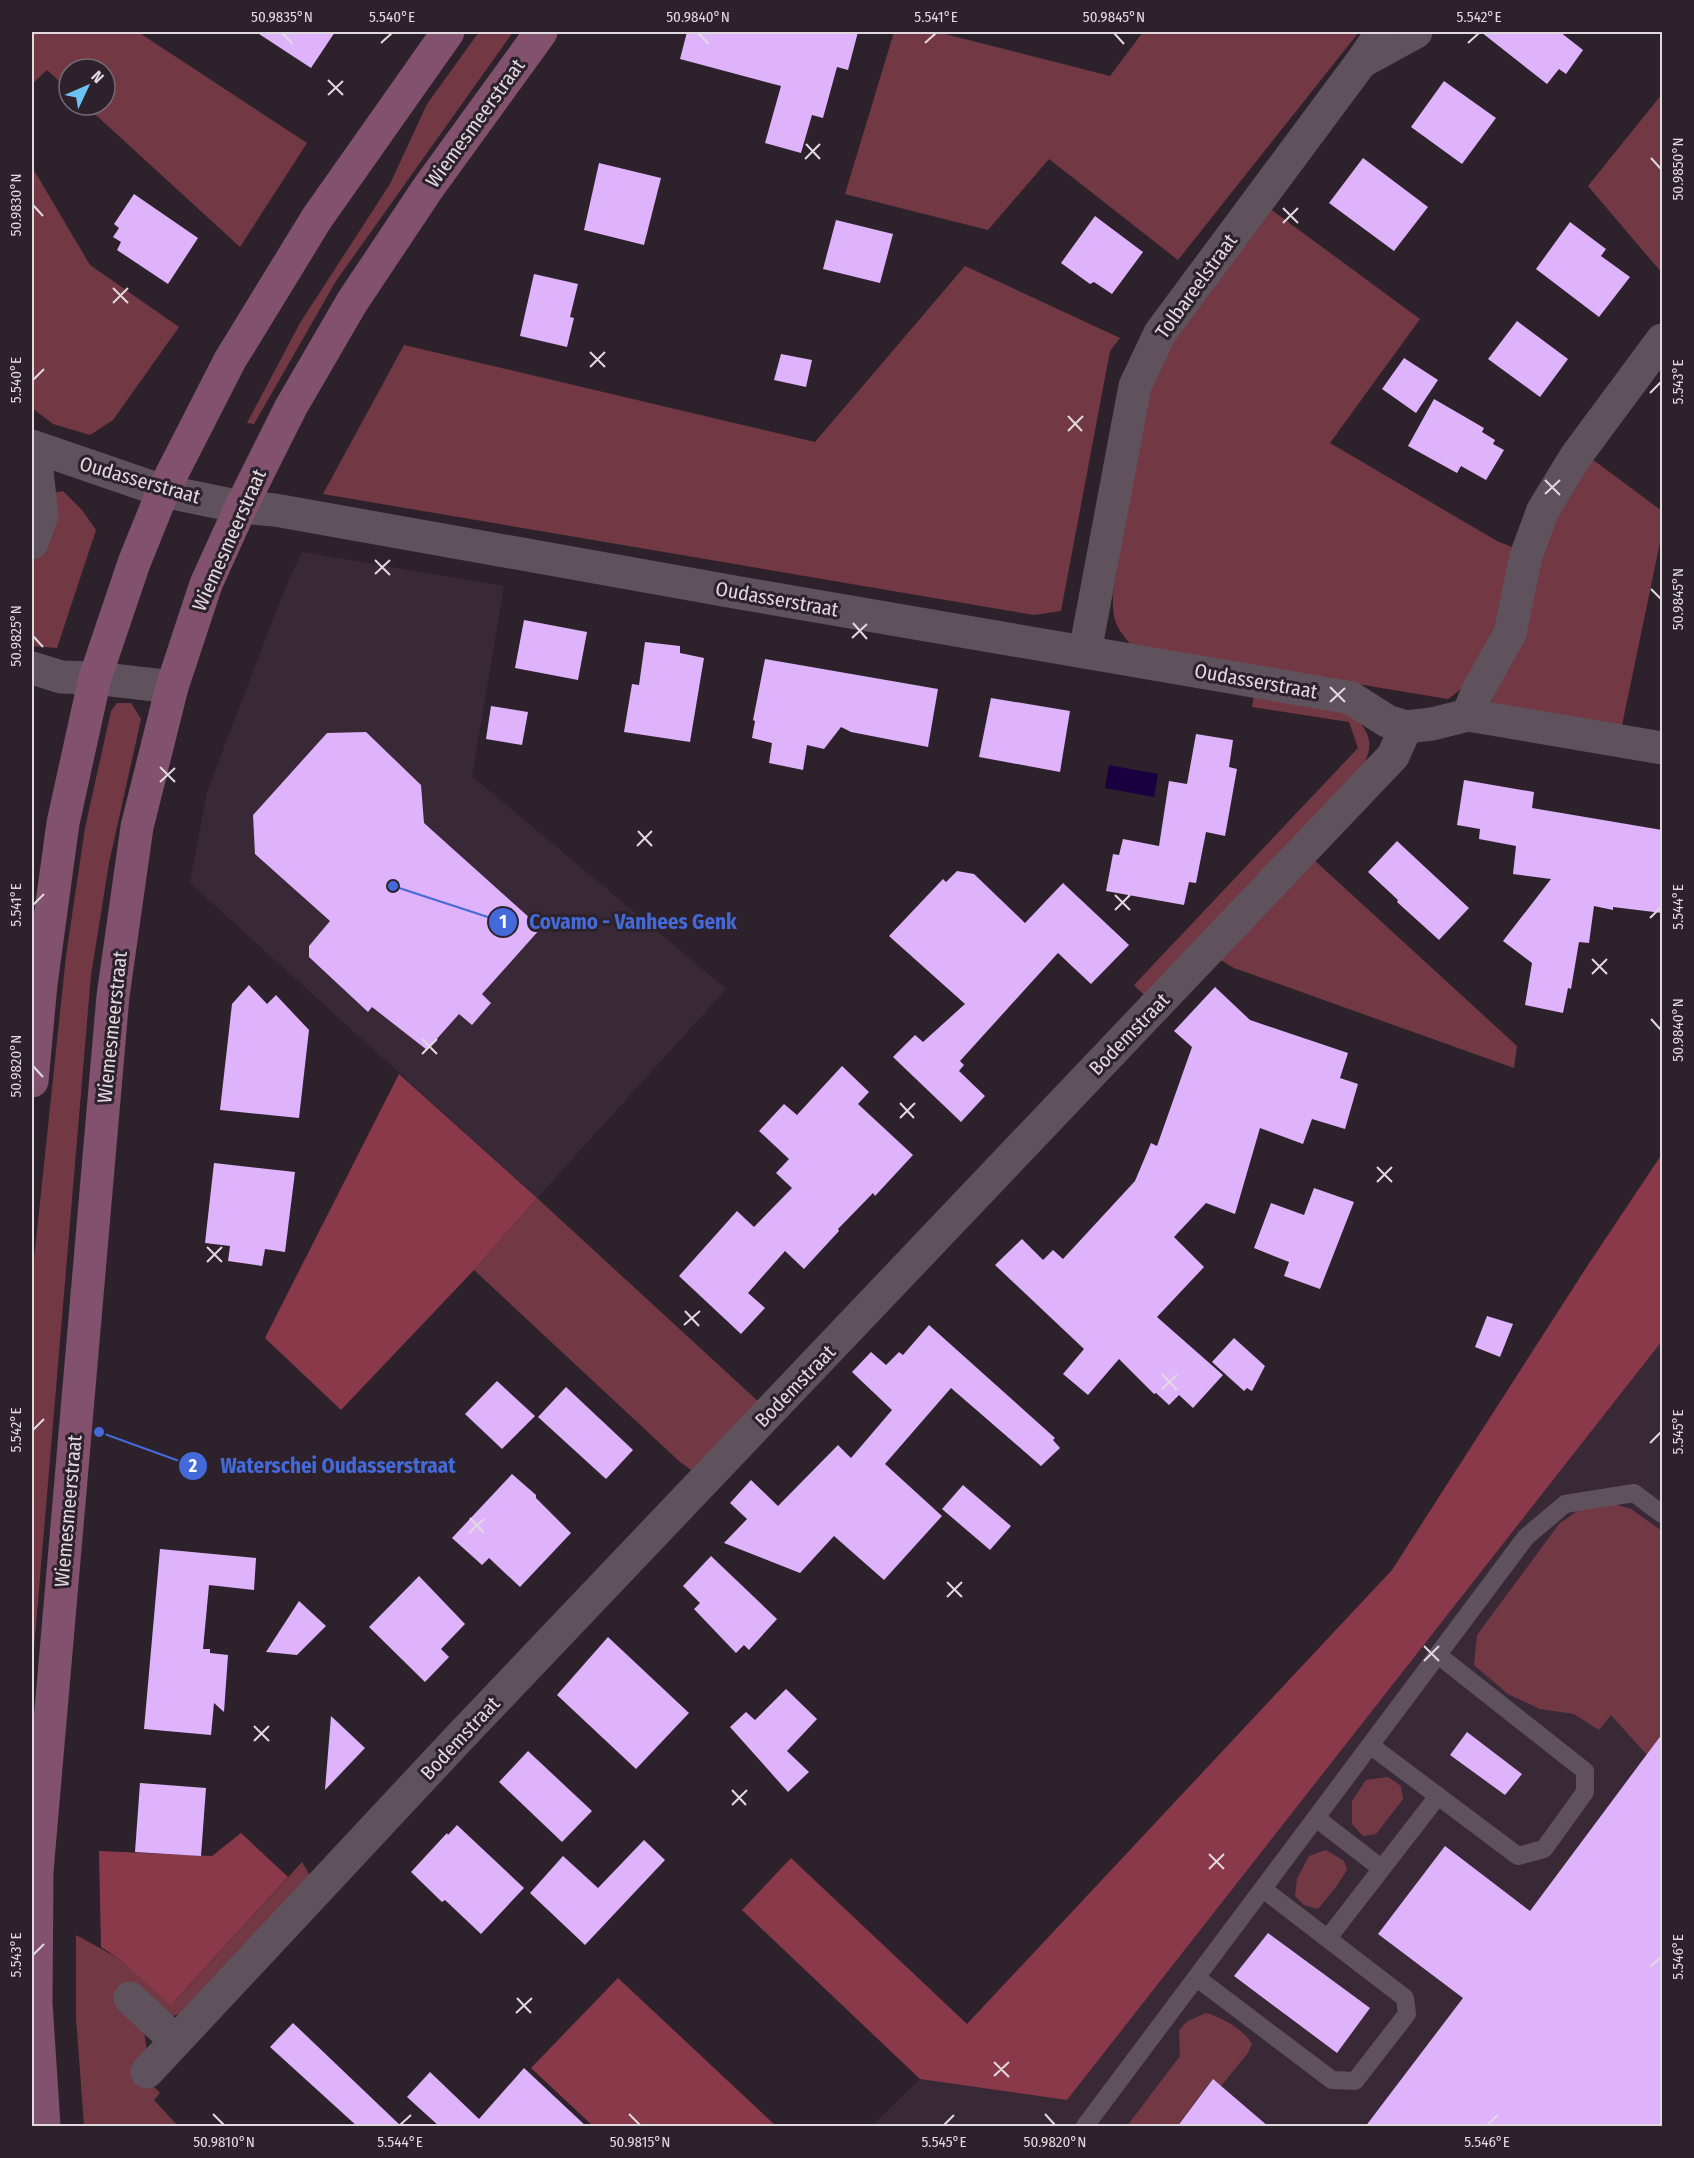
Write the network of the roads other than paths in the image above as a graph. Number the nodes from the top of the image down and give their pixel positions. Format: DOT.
graph roads {
  1 [pos="448,32"];
  2 [pos="542,32"];
  3 [pos="1382,32"];
  4 [pos="1416,32"];
  5 [pos="1362,61"];
  6 [pos="1662,340"];
  7 [pos="32,446"];
  8 [pos="32,456"];
  9 [pos="163,491"];
  10 [pos="241,507"];
  11 [pos="32,543"];
  12 [pos="1085,652"];
  13 [pos="32,668"];
  14 [pos="95,678"];
  15 [pos="172,687"];
  16 [pos="1468,715"];
  17 [pos="1406,727"];
  18 [pos="1662,748"];
  19 [pos="32,1081"];
  20 [pos="1662,1514"];
  21 [pos="1438,1655"];
  22 [pos="1371,1745"];
  23 [pos="1438,1796"];
  24 [pos="1316,1818"];
  25 [pos="1381,1868"];
  26 [pos="1263,1889"];
  27 [pos="1328,1938"];
  28 [pos="1197,1978"];
  29 [pos="130,1998"];
  30 [pos="176,2041"];
  31 [pos="147,2072"];
  32 [pos="44,2127"];
  33 [pos="1085,2127"];
  1 -- 9 [label="main road"];
  2 -- 10 [label="main road, Wiemesmeerstraat"];
  3 -- 5 [label="street, Tolbareelstraat"];
  4 -- 5 [label="street, Tolbareelstraat"];
  5 -- 12 [label="street, Tolbareelstraat"];
  6 -- 16 [label="street"];
  7 -- 9 [label="street, Oudasserstraat"];
  8 -- 11 [label="street"];
  9 -- 10 [label="street, Oudasserstraat"];
  9 -- 14 [label="main road"];
  10 -- 12 [label="street, Oudasserstraat"];
  10 -- 15 [label="main road, Wiemesmeerstraat"];
  12 -- 17 [label="street, Oudasserstraat"];
  13 -- 14 [label="street"];
  14 -- 15 [label="street"];
  14 -- 19 [label="main road"];
  15 -- 32 [label="main road, Wiemesmeerstraat"];
  16 -- 17 [label="street"];
  16 -- 18 [label="street"];
  17 -- 30 [label="street, Bodemstraat"];
  20 -- 21 [label="lane"];
  21 -- 22 [label="lane"];
  21 -- 23 [label="lane"];
  22 -- 23 [label="lane"];
  22 -- 24 [label="lane"];
  23 -- 25 [label="lane"];
  24 -- 25 [label="lane"];
  24 -- 26 [label="lane"];
  25 -- 27 [label="lane"];
  26 -- 27 [label="lane"];
  26 -- 28 [label="lane"];
  27 -- 28 [label="lane"];
  28 -- 33 [label="lane"];
  29 -- 30 [label="street"];
  30 -- 31 [label="street, Bodemstraat"];
}
